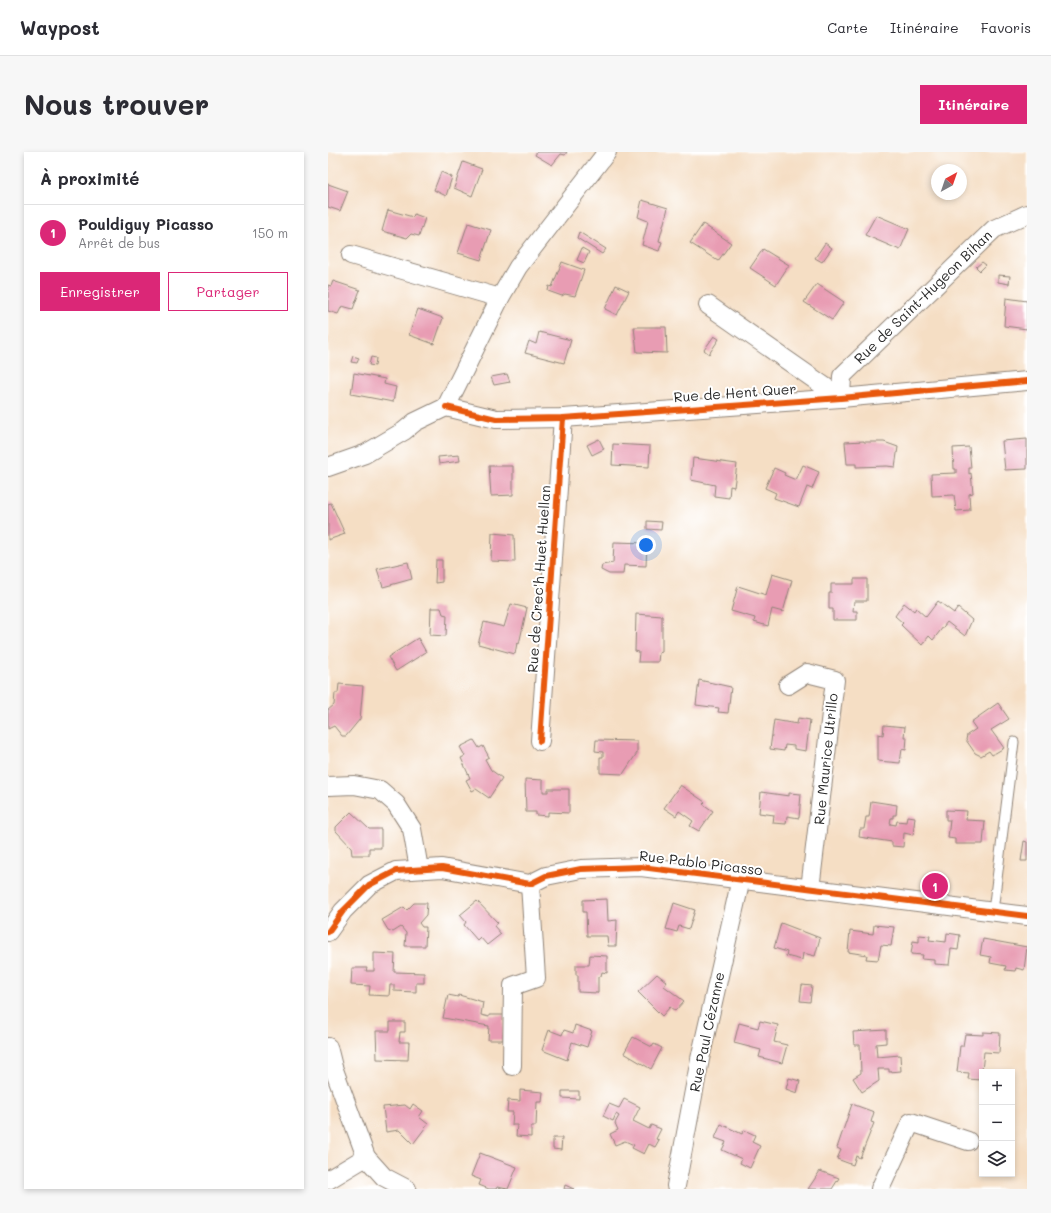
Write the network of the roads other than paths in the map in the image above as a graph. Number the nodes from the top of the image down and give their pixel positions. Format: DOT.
graph roads {
  1 [pos="607,152"];
  2 [pos="1027,214"];
  3 [pos="351,255"];
  4 [pos="500,298"];
  5 [pos="708,305"];
  6 [pos="1027,381"];
  7 [pos="841,398"];
  8 [pos="446,407"];
  9 [pos="563,418"];
  10 [pos="328,467"];
  11 [pos="788,685"];
  12 [pos="540,741"];
  13 [pos="1014,742"];
  14 [pos="328,786"];
  15 [pos="419,869"];
  16 [pos="741,879"];
  17 [pos="530,884"];
  18 [pos="810,888"];
  19 [pos="993,911"];
  20 [pos="1027,916"];
  21 [pos="328,932"];
  22 [pos="328,1047"];
  23 [pos="512,1066"];
  24 [pos="968,1141"];
  25 [pos="366,1157"];
  26 [pos="328,1180"];
  27 [pos="676,1186"];
  28 [pos="407,1189"];
  29 [pos="880,1189"];
  1 -- 4 [label="street"];
  2 -- 7 [label="street, Rue de Saint-Hugeon Bihan"];
  3 -- 4 [label="street"];
  4 -- 8 [label="street"];
  5 -- 7 [label="street"];
  6 -- 7 [label="street, Rue de Hent Quer"];
  7 -- 9 [label="street, Rue de Hent Quer"];
  8 -- 9 [label="street, Rue de Hent Quer"];
  8 -- 10 [label="street"];
  9 -- 12 [label="street, Rue de Crec'h Huet Huellan"];
  11 -- 18 [label="street, Rue Maurice Utrillo"];
  13 -- 19 [label="lane"];
  14 -- 15 [label="street"];
  15 -- 17 [label="street"];
  15 -- 21 [label="street"];
  16 -- 17 [label="street, Rue Pablo Picasso"];
  16 -- 18 [label="street, Rue Pablo Picasso"];
  16 -- 27 [label="street, Rue Paul Cézanne"];
  17 -- 23 [label="street"];
  18 -- 19 [label="street, Rue Pablo Picasso"];
  19 -- 20 [label="street, Rue Pablo Picasso"];
  22 -- 25 [label="street"];
  24 -- 29 [label="street"];
  25 -- 26 [label="street"];
  25 -- 28 [label="street"];
}
